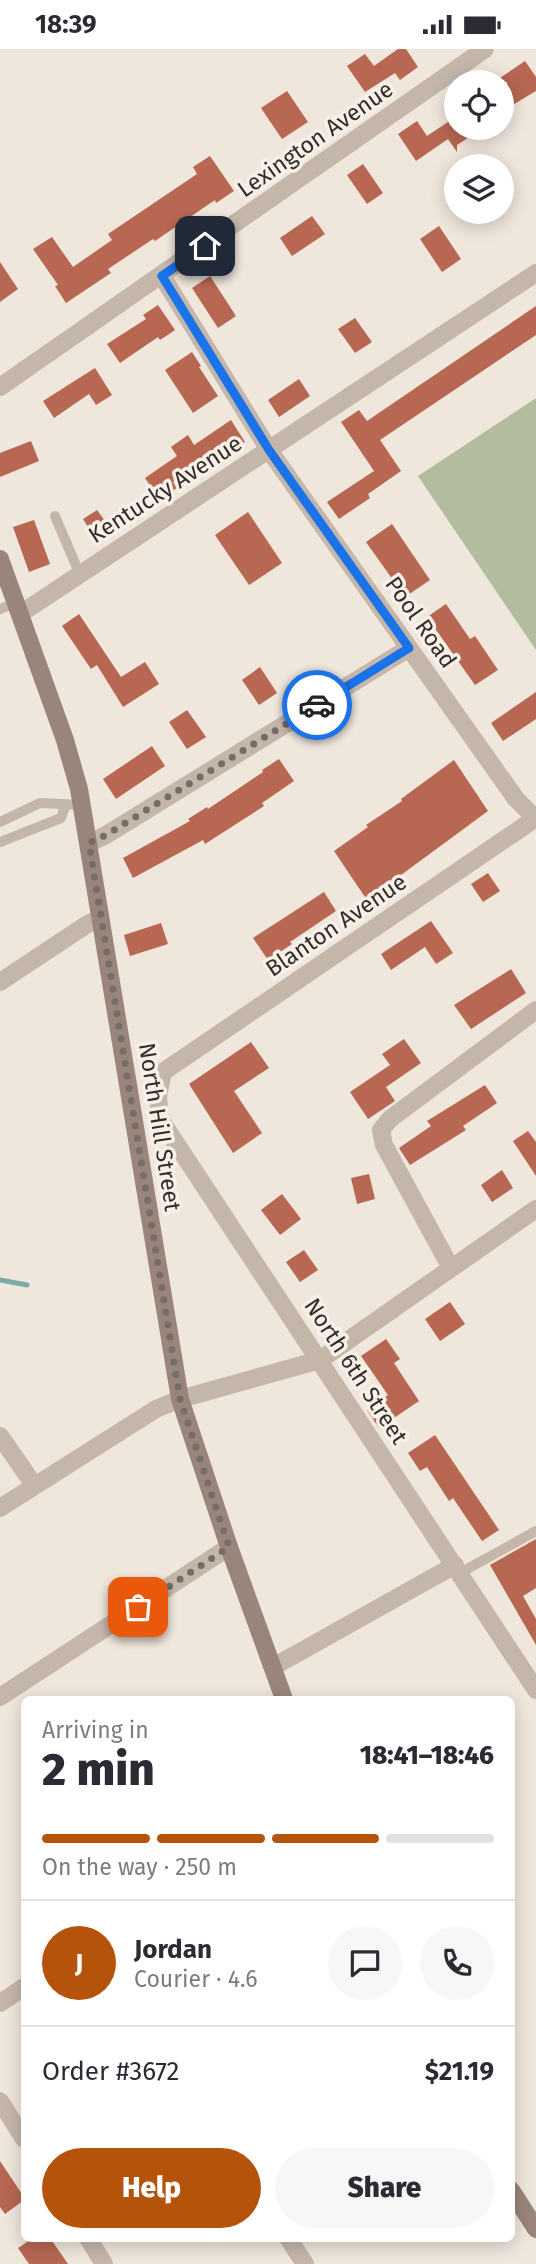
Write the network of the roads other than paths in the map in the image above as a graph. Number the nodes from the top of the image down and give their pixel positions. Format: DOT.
graph roads {
  1 [pos="485,49"];
  2 [pos="536,273"];
  3 [pos="162,276"];
  4 [pos="0,387"];
  5 [pos="269,450"];
  6 [pos="55,516"];
  7 [pos="0,559"];
  8 [pos="79,575"];
  9 [pos="12,609"];
  10 [pos="409,648"];
  11 [pos="74,804"];
  12 [pos="536,818"];
  13 [pos="0,822"];
  14 [pos="0,842"];
  15 [pos="89,843"];
  16 [pos="100,918"];
  17 [pos="0,982"];
  18 [pos="536,1010"];
  19 [pos="163,1072"];
  20 [pos="536,1209"];
  21 [pos="451,1268"];
  22 [pos="320,1360"];
  23 [pos="180,1399"];
  24 [pos="0,1436"];
  25 [pos="34,1485"];
  26 [pos="0,1508"];
  27 [pos="536,1531"];
  28 [pos="229,1547"];
  29 [pos="458,1569"];
  30 [pos="274,1667"];
  31 [pos="536,1689"];
  32 [pos="283,1696"];
  33 [pos="0,1697"];
  34 [pos="21,1989"];
  35 [pos="0,2003"];
  36 [pos="0,2101"];
  37 [pos="21,2134"];
  38 [pos="515,2196"];
  39 [pos="536,2229"];
  40 [pos="90,2242"];
  41 [pos="291,2242"];
  42 [pos="104,2264"];
  43 [pos="305,2264"];
  1 -- 3 [label="street, Lexington Avenue"];
  2 -- 5 [label="street, Kentucky Avenue"];
  3 -- 4 [label="street, Lexington Avenue"];
  3 -- 5 [label="street, Pool Road"];
  5 -- 8 [label="street, Kentucky Avenue"];
  5 -- 10 [label="street, Pool Road"];
  6 -- 8 [label="lane"];
  7 -- 9 [label="street, North Hill Street"];
  8 -- 9 [label="street, Kentucky Avenue"];
  9 -- 11 [label="street, North Hill Street"];
  10 -- 12 [label="street, Pool Road"];
  10 -- 15 [label="street"];
  11 -- 13 [label="lane"];
  11 -- 14 [label="lane"];
  11 -- 15 [label="street, North Hill Street"];
  12 -- 19 [label="street, Blanton Avenue"];
  15 -- 16 [label="street, North Hill Street"];
  16 -- 17 [label="street"];
  16 -- 23 [label="street, North Hill Street"];
  18 -- 21 [label="street"];
  19 -- 22 [label="street, North 6th Street"];
  20 -- 21 [label="street"];
  21 -- 22 [label="street"];
  22 -- 23 [label="street"];
  22 -- 29 [label="street, North 6th Street"];
  23 -- 25 [label="street"];
  23 -- 28 [label="street, North Hill Street"];
  24 -- 25 [label="street"];
  25 -- 26 [label="street"];
  27 -- 29 [label="lane"];
  28 -- 30 [label="street, North Hill Street"];
  28 -- 33 [label="street"];
  29 -- 30 [label="street"];
  29 -- 31 [label="street, North 6th Street"];
  30 -- 32 [label="street, North Hill Street"];
  34 -- 35 [label="street"];
  36 -- 37 [label="street"];
  38 -- 39 [label="street"];
  40 -- 42 [label="street"];
  41 -- 43 [label="street"];
}
